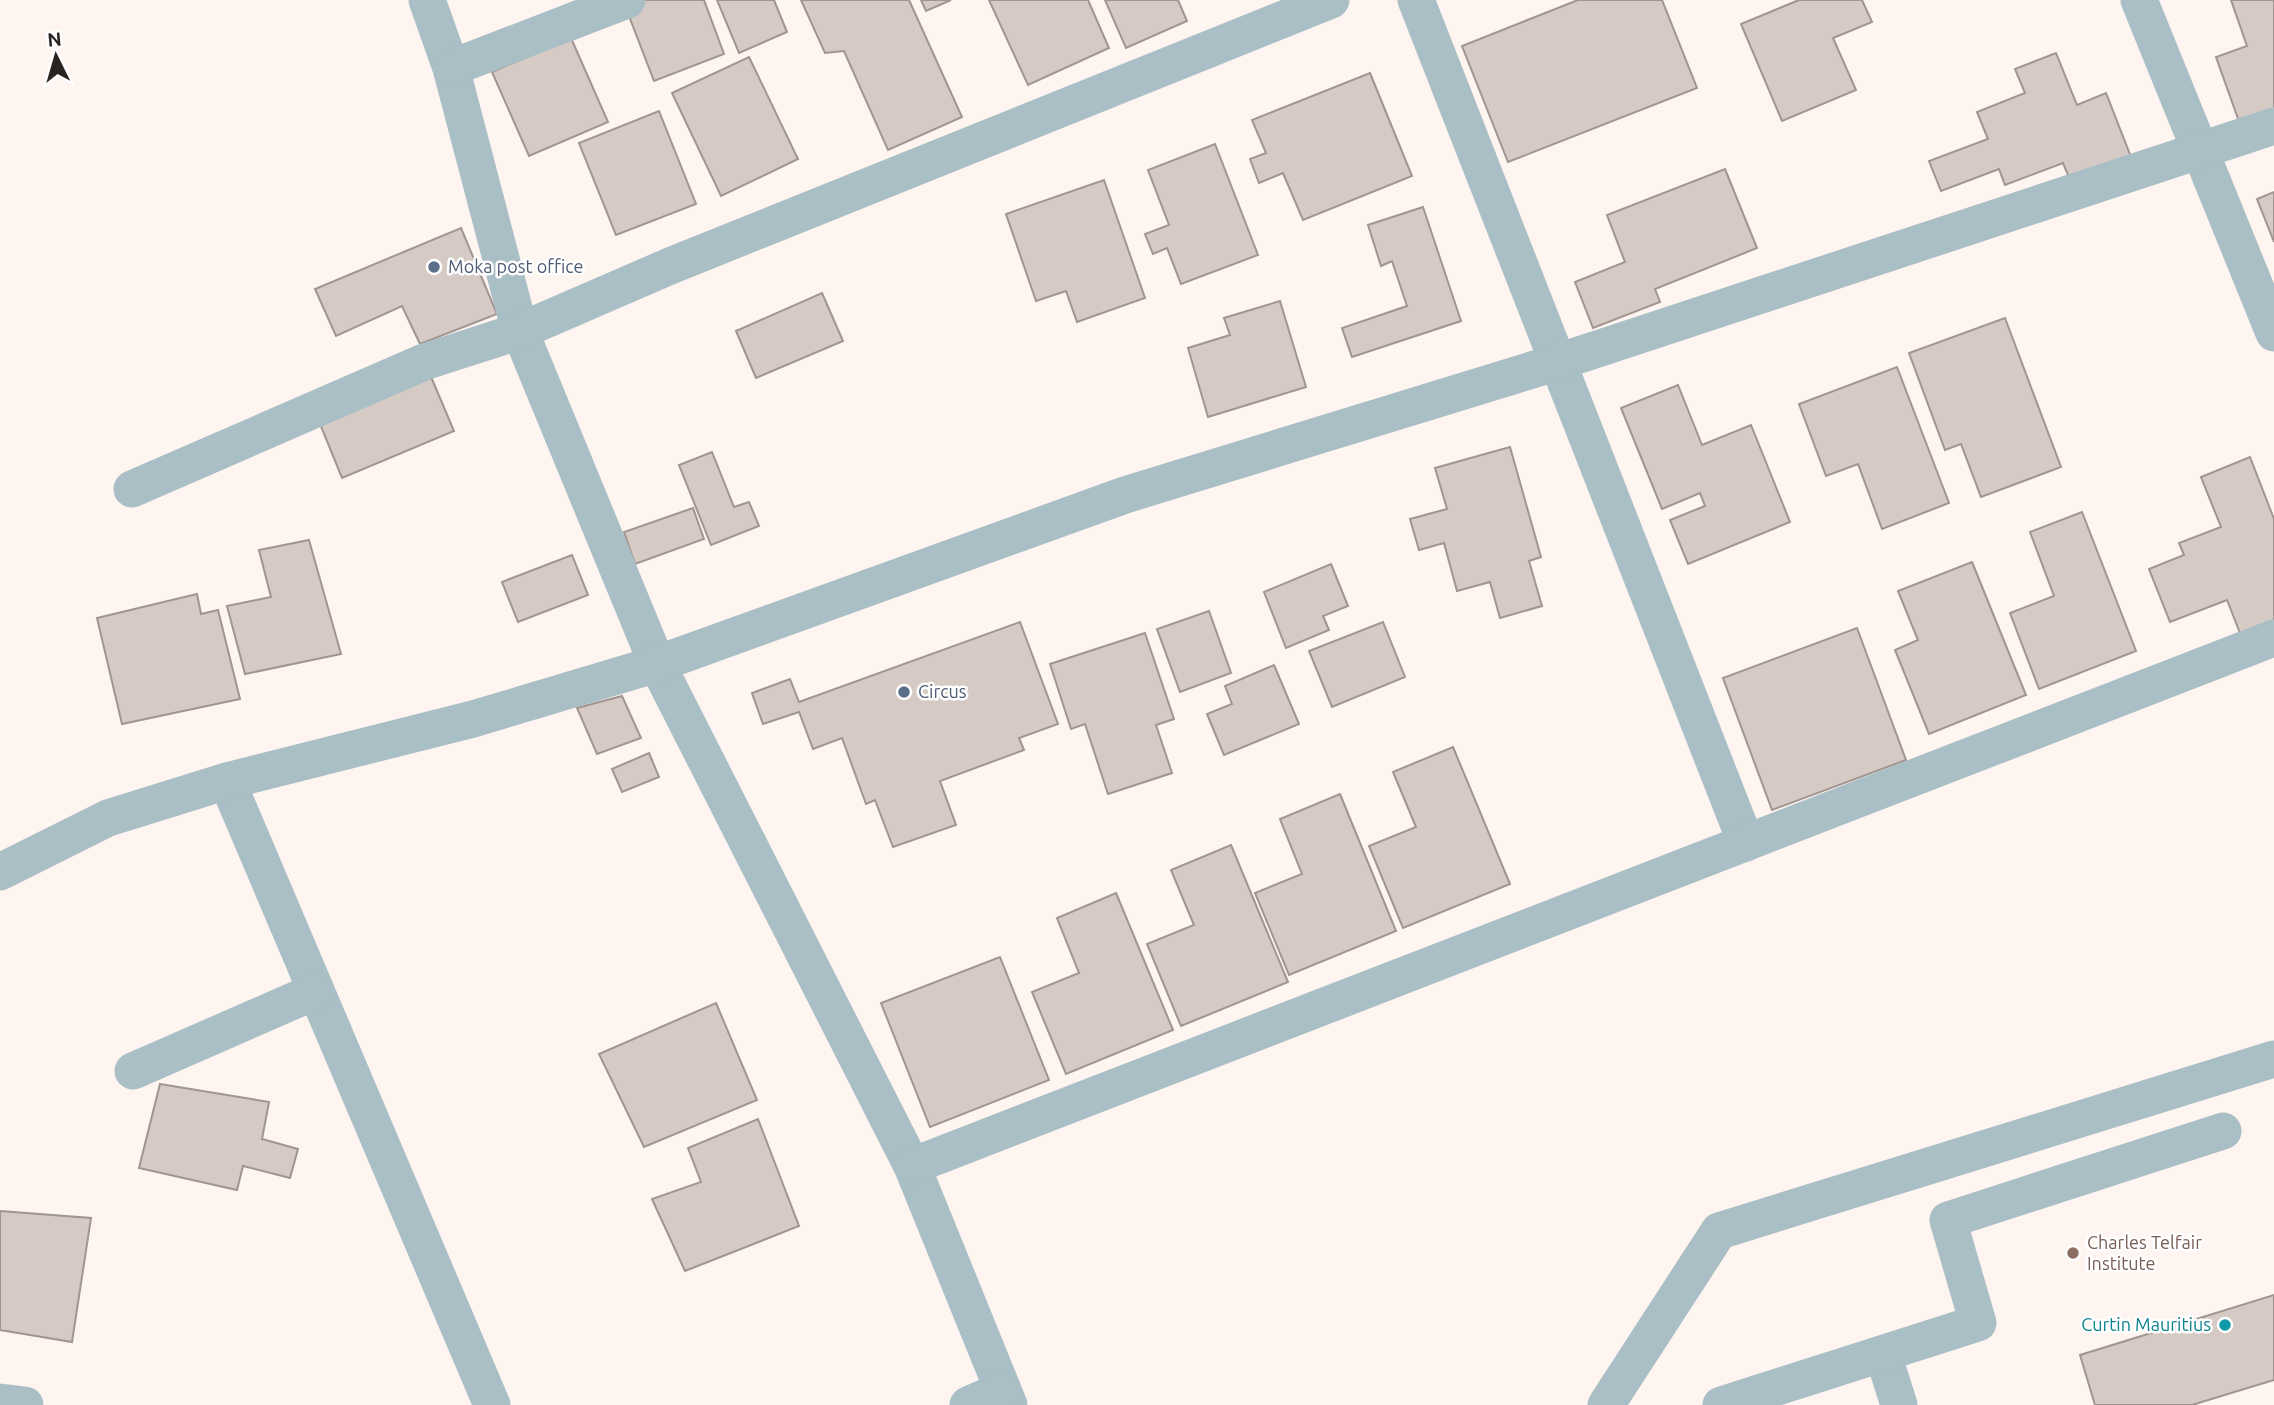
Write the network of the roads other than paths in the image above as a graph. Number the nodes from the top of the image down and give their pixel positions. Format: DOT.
graph roads {
  1 [pos="427,0"];
  2 [pos="627,0"];
  3 [pos="1331,0"];
  4 [pos="1416,0"];
  5 [pos="2139,0"];
  6 [pos="451,68"];
  7 [pos="2274,126"];
  8 [pos="2200,149"];
  9 [pos="520,331"];
  10 [pos="2274,333"];
  11 [pos="1558,362"];
  12 [pos="132,489"];
  13 [pos="2274,638"];
  14 [pos="657,664"];
  15 [pos="227,780"];
  16 [pos="1746,842"];
  17 [pos="0,872"];
  18 [pos="316,991"];
  19 [pos="2274,1059"];
  20 [pos="133,1071"];
  21 [pos="2223,1131"];
  22 [pos="912,1166"];
  23 [pos="1883,1354"];
  24 [pos="1005,1397"];
  25 [pos="0,1402"];
  26 [pos="24,1405"];
  27 [pos="492,1405"];
  28 [pos="968,1405"];
  29 [pos="1606,1405"];
  30 [pos="1721,1405"];
  31 [pos="1899,1405"];
  1 -- 6 [label="street"];
  2 -- 6 [label="street"];
  3 -- 9 [label="street"];
  4 -- 11 [label="street"];
  5 -- 8 [label="street"];
  6 -- 9 [label="street"];
  7 -- 8 [label="street"];
  8 -- 10 [label="street"];
  8 -- 11 [label="street"];
  9 -- 12 [label="street"];
  9 -- 14 [label="street"];
  11 -- 14 [label="street"];
  11 -- 16 [label="street"];
  13 -- 16 [label="street"];
  14 -- 15 [label="street"];
  14 -- 22 [label="street"];
  15 -- 17 [label="street"];
  15 -- 18 [label="street"];
  16 -- 22 [label="street"];
  18 -- 20 [label="street"];
  18 -- 27 [label="street"];
  19 -- 29 [label="street"];
  21 -- 23 [label="street"];
  22 -- 24 [label="street"];
  23 -- 30 [label="street"];
  23 -- 31 [label="street"];
  24 -- 28 [label="street"];
  25 -- 26 [label="street"];
}
